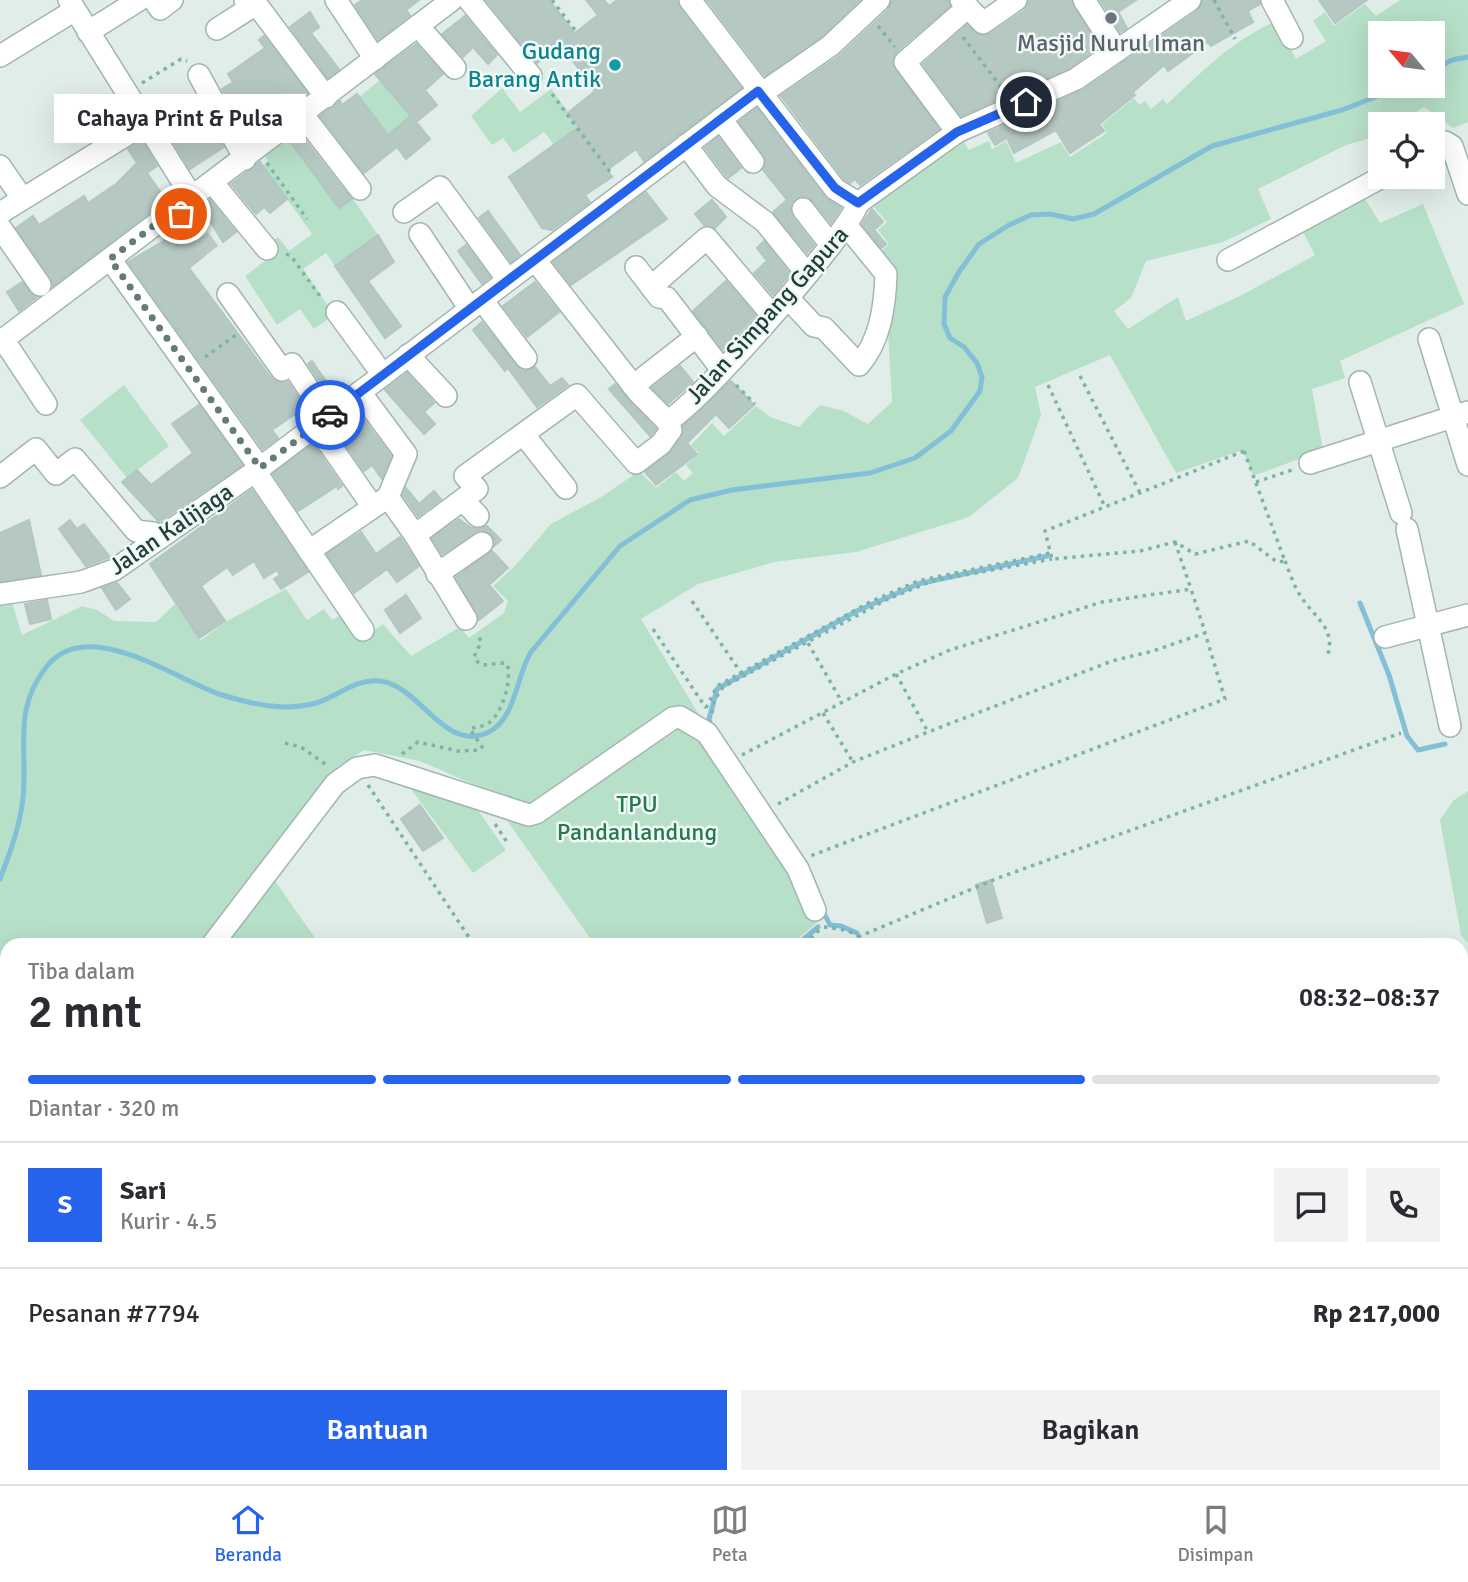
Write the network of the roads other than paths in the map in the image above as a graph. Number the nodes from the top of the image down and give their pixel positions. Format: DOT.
graph roads {
  1 [pos="139,0"];
  2 [pos="154,0"];
  3 [pos="172,0"];
  4 [pos="336,0"];
  5 [pos="453,0"];
  6 [pos="469,0"];
  7 [pos="690,0"];
  8 [pos="1016,0"];
  9 [pos="1084,0"];
  10 [pos="1190,0"];
  11 [pos="1272,0"];
  12 [pos="256,4"];
  13 [pos="964,4"];
  14 [pos="72,5"];
  15 [pos="873,6"];
  16 [pos="418,26"];
  17 [pos="217,29"];
  18 [pos="88,32"];
  19 [pos="1292,38"];
  20 [pos="1117,51"];
  21 [pos="0,56"];
  22 [pos="375,59"];
  23 [pos="455,68"];
  24 [pos="199,75"];
  25 [pos="531,76"];
  26 [pos="760,93"];
  27 [pos="326,97"];
  28 [pos="303,115"];
  29 [pos="721,119"];
  30 [pos="144,124"];
  31 [pos="957,132"];
  32 [pos="1445,142"];
  33 [pos="686,145"];
  34 [pos="251,154"];
  35 [pos="753,162"];
  36 [pos="0,166"];
  37 [pos="212,182"];
  38 [pos="1368,185"];
  39 [pos="360,188"];
  40 [pos="1468,194"];
  41 [pos="22,198"];
  42 [pos="858,203"];
  43 [pos="183,206"];
  44 [pos="803,208"];
  45 [pos="404,212"];
  46 [pos="0,213"];
  47 [pos="848,226"];
  48 [pos="0,227"];
  49 [pos="420,234"];
  50 [pos="831,245"];
  51 [pos="267,249"];
  52 [pos="110,259"];
  53 [pos="535,260"];
  54 [pos="1228,260"];
  55 [pos="636,267"];
  56 [pos="807,274"];
  57 [pos="508,280"];
  58 [pos="651,287"];
  59 [pos="46,294"];
  60 [pos="228,294"];
  61 [pos="788,298"];
  62 [pos="476,304"];
  63 [pos="337,312"];
  64 [pos="772,315"];
  65 [pos="697,336"];
  66 [pos="1429,339"];
  67 [pos="1,340"];
  68 [pos="408,355"];
  69 [pos="526,358"];
  70 [pos="723,370"];
  71 [pos="383,375"];
  72 [pos="1360,382"];
  73 [pos="633,386"];
  74 [pos="360,392"];
  75 [pos="446,396"];
  76 [pos="46,404"];
  77 [pos="1460,414"];
  78 [pos="322,421"];
  79 [pos="667,421"];
  80 [pos="524,435"];
  81 [pos="1378,440"];
  82 [pos="1310,463"];
  83 [pos="1468,465"];
  84 [pos="258,469"];
  85 [pos="0,477"];
  86 [pos="566,488"];
  87 [pos="380,502"];
  88 [pos="415,535"];
  89 [pos="159,539"];
  90 [pos="482,543"];
  91 [pos="309,551"];
  92 [pos="437,574"];
  93 [pos="0,594"];
  94 [pos="1468,615"];
  95 [pos="466,620"];
  96 [pos="1430,624"];
  97 [pos="363,629"];
  98 [pos="1385,637"];
  99 [pos="1450,726"];
  100 [pos="819,918"];
  101 [pos="217,938"];
  1 -- 18 [label="street"];
  2 -- 3 [label="street"];
  4 -- 22 [label="street"];
  5 -- 16 [label="street"];
  6 -- 25 [label="street"];
  7 -- 26 [label="street"];
  8 -- 13 [label="street"];
  9 -- 20 [label="street"];
  10 -- 20 [label="street"];
  11 -- 19 [label="street"];
  12 -- 17 [label="street"];
  12 -- 27 [label="street"];
  13 -- 31 [label="street"];
  14 -- 18 [label="street"];
  14 -- 21 [label="street"];
  15 -- 26 [label="street, Jalan Kalijaga"];
  16 -- 22 [label="street"];
  16 -- 23 [label="street"];
  18 -- 30 [label="street"];
  20 -- 31 [label="street"];
  22 -- 27 [label="street"];
  24 -- 34 [label="street"];
  26 -- 29 [label="street, Jalan Kalijaga"];
  26 -- 42 [label="street"];
  27 -- 28 [label="street"];
  28 -- 34 [label="street"];
  28 -- 39 [label="street"];
  29 -- 33 [label="street, Jalan Kalijaga"];
  29 -- 35 [label="street"];
  30 -- 41 [label="street"];
  30 -- 43 [label="street"];
  31 -- 42 [label="street"];
  32 -- 40 [label="street"];
  33 -- 53 [label="street, Jalan Kalijaga"];
  33 -- 56 [label="street"];
  34 -- 37 [label="street"];
  36 -- 41 [label="street"];
  37 -- 43 [label="street"];
  37 -- 51 [label="street"];
  38 -- 54 [label="street"];
  41 -- 46 [label="street"];
  42 -- 47 [label="street, Jalan Simpang Gapura"];
  43 -- 52 [label="street"];
  44 -- 50 [label="street"];
  45 -- 57 [label="street"];
  47 -- 50 [label="street, Jalan Simpang Gapura"];
  47 -- 61 [label="street"];
  48 -- 59 [label="street"];
  49 -- 62 [label="street"];
  50 -- 56 [label="street, Jalan Simpang Gapura"];
  52 -- 59 [label="street"];
  52 -- 84 [label="street"];
  53 -- 57 [label="street, Jalan Kalijaga"];
  53 -- 73 [label="street, Jalan Simpang Gapura"];
  55 -- 58 [label="street"];
  56 -- 61 [label="street, Jalan Simpang Gapura"];
  57 -- 62 [label="street, Jalan Kalijaga"];
  58 -- 64 [label="street"];
  58 -- 65 [label="street"];
  59 -- 67 [label="street"];
  60 -- 78 [label="street"];
  61 -- 64 [label="street, Jalan Simpang Gapura"];
  62 -- 68 [label="street, Jalan Kalijaga"];
  62 -- 69 [label="street"];
  63 -- 71 [label="street"];
  64 -- 70 [label="street, Jalan Simpang Gapura"];
  65 -- 70 [label="street"];
  65 -- 73 [label="street"];
  66 -- 77 [label="street"];
  67 -- 76 [label="street"];
  68 -- 71 [label="street, Jalan Kalijaga"];
  68 -- 75 [label="street"];
  70 -- 79 [label="street, Jalan Simpang Gapura"];
  71 -- 74 [label="street, Jalan Kalijaga"];
  72 -- 81 [label="street"];
  73 -- 79 [label="street, Jalan Simpang Gapura"];
  74 -- 78 [label="street, Jalan Kalijaga"];
  74 -- 87 [label="street"];
  77 -- 81 [label="street"];
  77 -- 83 [label="street"];
  78 -- 84 [label="street, Jalan Kalijaga"];
  78 -- 87 [label="street"];
  79 -- 80 [label="street"];
  80 -- 86 [label="street"];
  80 -- 88 [label="street"];
  81 -- 82 [label="street"];
  81 -- 96 [label="street"];
  84 -- 89 [label="street, Jalan Kalijaga"];
  84 -- 91 [label="street"];
  85 -- 89 [label="street"];
  87 -- 88 [label="street"];
  87 -- 91 [label="street"];
  88 -- 92 [label="street"];
  89 -- 93 [label="street, Jalan Kalijaga"];
  90 -- 92 [label="street"];
  91 -- 97 [label="street"];
  92 -- 95 [label="street"];
  94 -- 96 [label="street"];
  96 -- 98 [label="street"];
  96 -- 99 [label="street"];
  100 -- 101 [label="street"];
}
